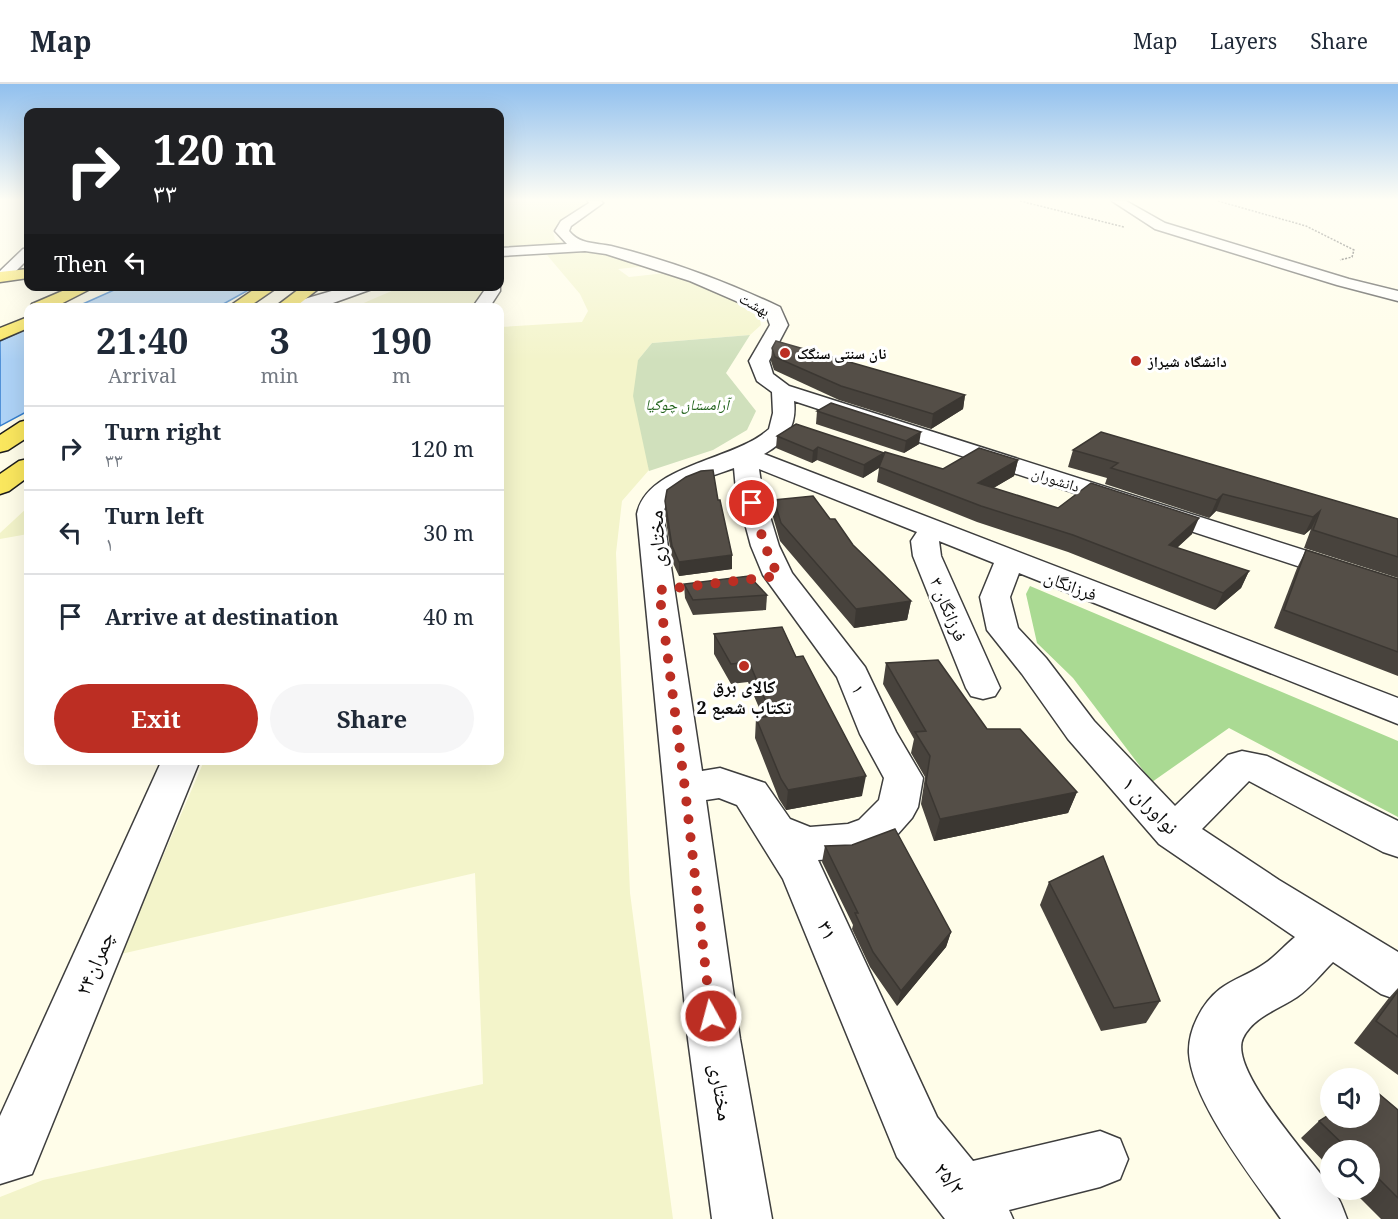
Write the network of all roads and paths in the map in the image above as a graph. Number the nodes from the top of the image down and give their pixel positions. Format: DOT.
graph roads {
  1 [pos="620,254"];
  2 [pos="1252,254"];
  3 [pos="1353,254"];
  4 [pos="24,256"];
  5 [pos="1278,262"];
  6 [pos="24,274"];
  7 [pos="1,276"];
  8 [pos="77,291"];
  9 [pos="97,291"];
  10 [pos="263,291"];
  11 [pos="307,291"];
  12 [pos="351,291"];
  13 [pos="1398,296"];
  14 [pos="49,303"];
  15 [pos="72,303"];
  16 [pos="243,303"];
  17 [pos="289,303"];
  18 [pos="312,303"];
  19 [pos="24,314"];
  20 [pos="0,324"];
  21 [pos="24,324"];
  22 [pos="0,335"];
  23 [pos="782,390"];
  24 [pos="24,430"];
  25 [pos="0,445"];
  26 [pos="730,461"];
  27 [pos="24,469"];
  28 [pos="0,486"];
  29 [pos="932,530"];
  30 [pos="1009,561"];
  31 [pos="1398,590"];
  32 [pos="983,688"];
  33 [pos="1398,712"];
  34 [pos="179,765"];
  35 [pos="685,789"];
  36 [pos="776,831"];
  37 [pos="1174,832"];
  38 [pos="1398,840"];
  39 [pos="1330,935"];
  40 [pos="1398,978"];
  41 [pos="917,1137"];
  42 [pos="0,1156"];
  43 [pos="1100,1160"];
  44 [pos="973,1206"];
  45 [pos="742,1219"];
  46 [pos="1317,1219"];
  1 -- 23 [label="street, بهشت"];
  2 -- 5 [label="street"];
  3 -- 5 [label="path"];
  4 -- 7 [label="street"];
  5 -- 13 [label="street"];
  6 -- 7 [label="main road"];
  8 -- 14 [label="main road"];
  9 -- 15 [label="main road"];
  10 -- 16 [label="main road"];
  11 -- 17 [label="main road"];
  12 -- 18 [label="street"];
  19 -- 20 [label="main road"];
  21 -- 22 [label="main road"];
  23 -- 26 [label="street"];
  23 -- 31 [label="street, دانشوران"];
  24 -- 25 [label="main road"];
  26 -- 29 [label="street, فرزانگان"];
  26 -- 35 [label="street, مختاری"];
  26 -- 36 [label="street, ۱"];
  27 -- 28 [label="main road"];
  29 -- 30 [label="street, فرزانگان"];
  29 -- 32 [label="street, فرزانگان ۳"];
  30 -- 33 [label="street, فرزانگان"];
  30 -- 37 [label="street, نواوران ۱"];
  34 -- 42 [label="street, چمران۲۴"];
  35 -- 36 [label="street, ۳۱"];
  35 -- 45 [label="street, مختاری"];
  36 -- 41 [label="street, ۳۱"];
  37 -- 38 [label="street"];
  37 -- 39 [label="street, نواوران ۱"];
  39 -- 40 [label="street, نواوران ۱"];
  39 -- 46 [label="street"];
  41 -- 44 [label="street, ۲۵/۲"];
  43 -- 44 [label="street"];
}
